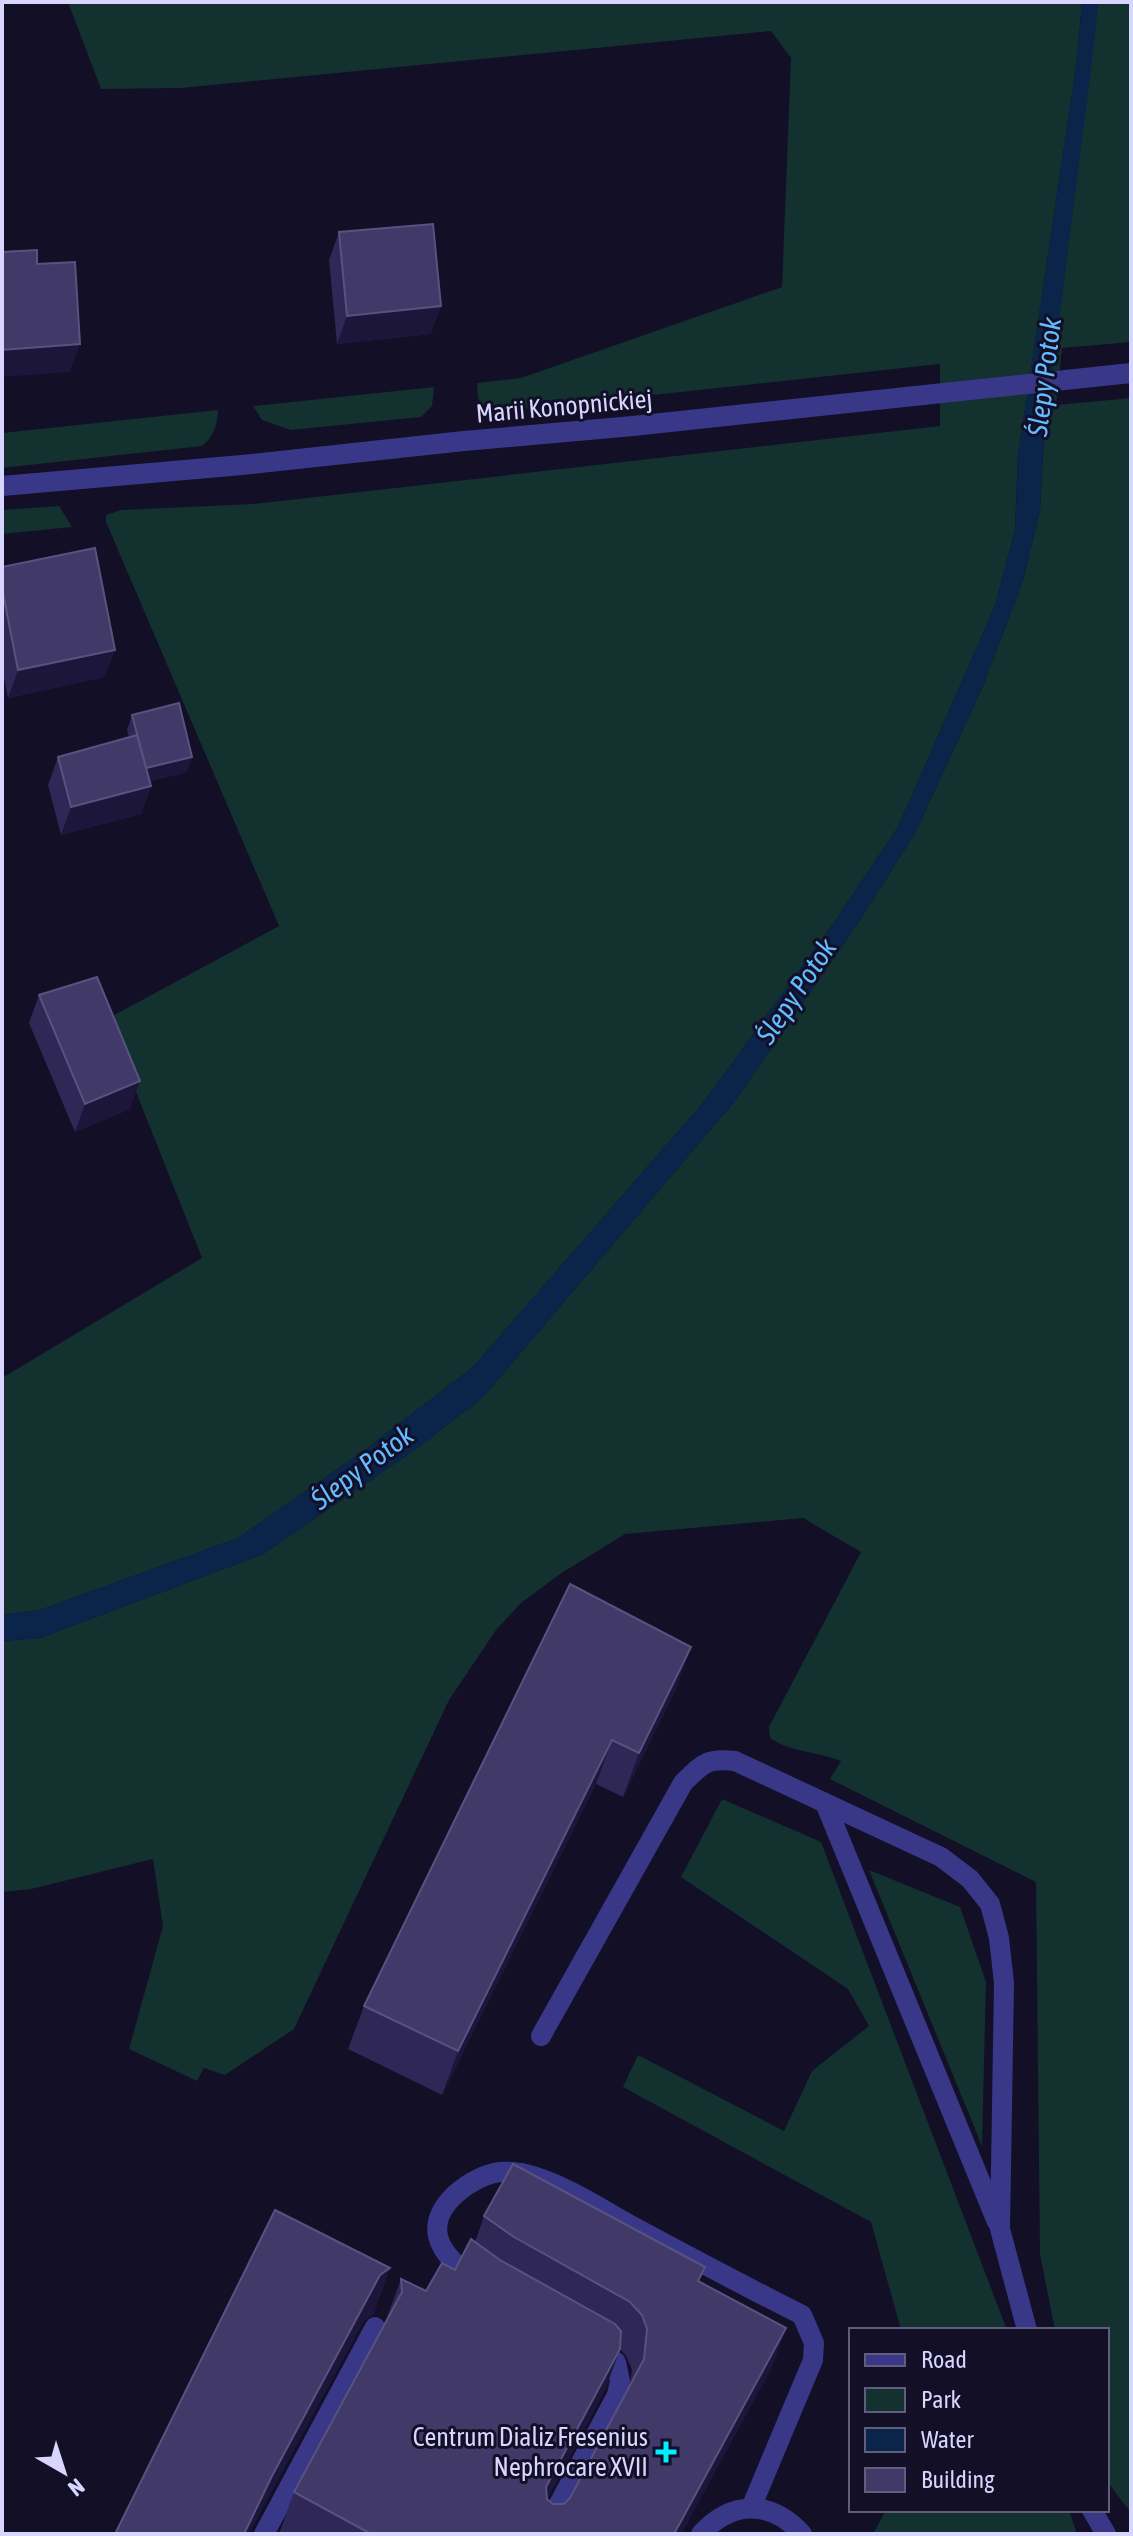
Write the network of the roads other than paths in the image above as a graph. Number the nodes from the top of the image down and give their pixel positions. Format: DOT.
graph roads {
  1 [pos="1131,373"];
  2 [pos="2,486"];
  3 [pos="825,1803"];
  4 [pos="541,2036"];
  5 [pos="1000,2229"];
  6 [pos="489,2288"];
  7 [pos="375,2327"];
  8 [pos="1026,2328"];
  9 [pos="579,2338"];
  10 [pos="751,2508"];
  11 [pos="1093,2512"];
  12 [pos="264,2534"];
  13 [pos="543,2534"];
  14 [pos="701,2534"];
  15 [pos="802,2534"];
  16 [pos="1106,2534"];
  1 -- 2 [label="street, Marii Konopnickiej"];
  3 -- 4 [label="street"];
  3 -- 5 [label="street"];
  3 -- 5 [label="street"];
  5 -- 8 [label="street"];
  6 -- 10 [label="street"];
  7 -- 12 [label="street"];
  9 -- 13 [label="street"];
  10 -- 14 [label="street"];
  10 -- 15 [label="street"];
  11 -- 16 [label="street"];
}
